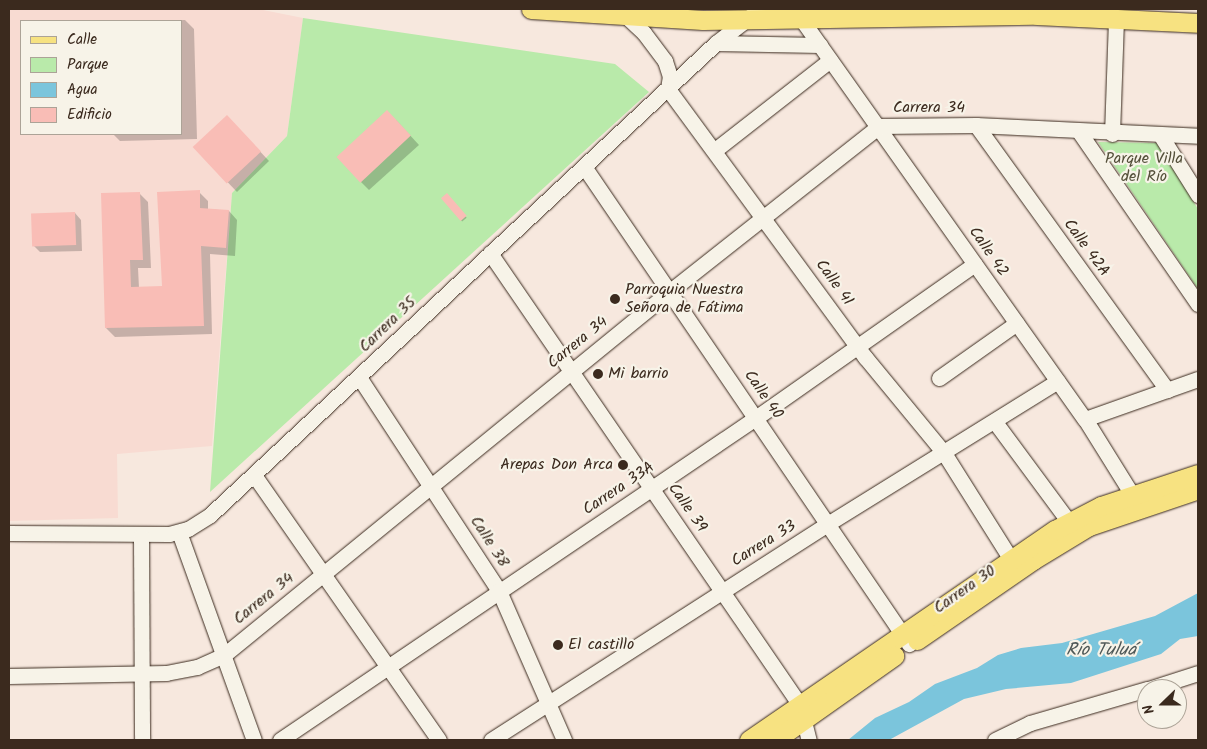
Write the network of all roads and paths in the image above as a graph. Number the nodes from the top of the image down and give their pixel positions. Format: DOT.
graph roads {
  1 [pos="531,9"];
  2 [pos="760,9"];
  3 [pos="626,17"];
  4 [pos="1116,18"];
  5 [pos="742,20"];
  6 [pos="802,20"];
  7 [pos="1198,23"];
  8 [pos="716,44"];
  9 [pos="820,46"];
  10 [pos="830,60"];
  11 [pos="668,89"];
  12 [pos="976,125"];
  13 [pos="879,126"];
  14 [pos="1080,132"];
  15 [pos="1112,134"];
  16 [pos="1161,136"];
  17 [pos="1198,136"];
  18 [pos="715,150"];
  19 [pos="585,168"];
  20 [pos="1198,195"];
  21 [pos="766,218"];
  22 [pos="490,253"];
  23 [pos="975,264"];
  24 [pos="669,292"];
  25 [pos="1198,304"];
  26 [pos="1017,323"];
  27 [pos="858,346"];
  28 [pos="571,372"];
  29 [pos="359,377"];
  30 [pos="939,378"];
  31 [pos="1198,379"];
  32 [pos="1058,381"];
  33 [pos="1167,390"];
  34 [pos="757,417"];
  35 [pos="1085,419"];
  36 [pos="995,422"];
  37 [pos="944,453"];
  38 [pos="254,474"];
  39 [pos="1198,474"];
  40 [pos="432,486"];
  41 [pos="652,488"];
  42 [pos="1198,489"];
  43 [pos="1137,501"];
  44 [pos="1069,522"];
  45 [pos="829,523"];
  46 [pos="179,532"];
  47 [pos="9,533"];
  48 [pos="141,536"];
  49 [pos="1014,565"];
  50 [pos="325,572"];
  51 [pos="723,590"];
  52 [pos="499,591"];
  53 [pos="906,639"];
  54 [pos="224,654"];
  55 [pos="389,666"];
  56 [pos="1198,673"];
  57 [pos="143,674"];
  58 [pos="9,676"];
  59 [pos="1179,679"];
  60 [pos="1137,693"];
  61 [pos="549,701"];
  62 [pos="802,712"];
  63 [pos="1021,734"];
  64 [pos="142,740"];
  65 [pos="254,740"];
  66 [pos="280,740"];
  67 [pos="439,740"];
  68 [pos="490,740"];
  69 [pos="564,740"];
  70 [pos="749,740"];
  71 [pos="775,740"];
  72 [pos="809,740"];
  73 [pos="995,740"];
  1 -- 3 [label="main road"];
  2 -- 5 [label="street, Carrera 35"];
  3 -- 5 [label="main road"];
  3 -- 11 [label="street"];
  4 -- 6 [label="main road"];
  4 -- 7 [label="main road"];
  4 -- 15 [label="street"];
  5 -- 6 [label="main road"];
  5 -- 8 [label="street, Carrera 35"];
  6 -- 9 [label="street, Calle 42"];
  8 -- 9 [label="street"];
  8 -- 11 [label="street, Carrera 35"];
  9 -- 10 [label="street, Calle 42"];
  10 -- 13 [label="street, Calle 42"];
  10 -- 18 [label="street"];
  11 -- 18 [label="street, Calle 41"];
  11 -- 19 [label="street, Carrera 35"];
  12 -- 13 [label="street, Carrera 34"];
  12 -- 14 [label="street, Carrera 34"];
  12 -- 33 [label="street, Calle 42A"];
  13 -- 21 [label="street, Carrera 34"];
  13 -- 23 [label="street, Calle 42"];
  14 -- 15 [label="street, Carrera 34"];
  14 -- 25 [label="street"];
  15 -- 16 [label="street, Carrera 34"];
  16 -- 17 [label="street, Carrera 34"];
  16 -- 20 [label="street"];
  18 -- 21 [label="street, Calle 41"];
  19 -- 22 [label="street, Carrera 35"];
  19 -- 24 [label="street, Calle 40"];
  21 -- 24 [label="street, Carrera 34"];
  21 -- 27 [label="street, Calle 41"];
  22 -- 28 [label="street, Calle 39"];
  22 -- 29 [label="street, Carrera 35"];
  23 -- 26 [label="street, Calle 42"];
  23 -- 27 [label="street, Carrera 33A"];
  24 -- 28 [label="street, Carrera 34"];
  24 -- 34 [label="street, Calle 40"];
  26 -- 30 [label="street"];
  26 -- 32 [label="street, Calle 42"];
  27 -- 34 [label="street, Carrera 33A"];
  27 -- 37 [label="street, Calle 41"];
  28 -- 40 [label="street, Carrera 34"];
  28 -- 41 [label="street, Calle 39"];
  29 -- 38 [label="street, Carrera 35"];
  29 -- 40 [label="street, Calle 38"];
  31 -- 33 [label="street"];
  32 -- 35 [label="street, Calle 42"];
  32 -- 36 [label="street, Carrera 33"];
  33 -- 35 [label="street"];
  34 -- 41 [label="street, Carrera 33A"];
  34 -- 45 [label="street, Calle 40"];
  35 -- 43 [label="street, Calle 42"];
  36 -- 37 [label="street, Carrera 33"];
  36 -- 44 [label="street"];
  37 -- 45 [label="street, Carrera 33"];
  37 -- 49 [label="street, Calle 41"];
  38 -- 46 [label="street, Carrera 35"];
  38 -- 50 [label="street"];
  39 -- 43 [label="main road, Carrera 30"];
  40 -- 50 [label="street, Carrera 34"];
  40 -- 52 [label="street, Calle 38"];
  41 -- 51 [label="street, Calle 39"];
  41 -- 52 [label="street, Carrera 33A"];
  42 -- 43 [label="main road, Carrera 30"];
  43 -- 44 [label="main road, Carrera 30"];
  43 -- 49 [label="main road, Carrera 30"];
  44 -- 49 [label="main road, Carrera 30"];
  45 -- 51 [label="street, Carrera 33"];
  45 -- 53 [label="street, Calle 40"];
  46 -- 48 [label="street, Carrera 35"];
  46 -- 54 [label="street"];
  47 -- 48 [label="street, Carrera 35"];
  48 -- 57 [label="street"];
  49 -- 53 [label="main road, Carrera 30"];
  50 -- 54 [label="street, Carrera 34"];
  50 -- 55 [label="street"];
  51 -- 61 [label="street, Carrera 33"];
  51 -- 62 [label="street, Calle 39"];
  52 -- 55 [label="street, Carrera 33A"];
  52 -- 61 [label="street, Calle 38"];
  53 -- 62 [label="main road, Carrera 30"];
  54 -- 57 [label="street, Carrera 34"];
  54 -- 65 [label="street"];
  55 -- 66 [label="street, Carrera 33A"];
  55 -- 67 [label="street"];
  56 -- 59 [label="street"];
  57 -- 58 [label="street, Carrera 34"];
  57 -- 64 [label="street"];
  60 -- 63 [label="street"];
  61 -- 68 [label="street, Carrera 33"];
  61 -- 69 [label="street, Calle 38"];
  62 -- 70 [label="main road, Carrera 30"];
  62 -- 71 [label="main road, Carrera 30"];
  62 -- 72 [label="street, Calle 39"];
  63 -- 73 [label="street"];
}
